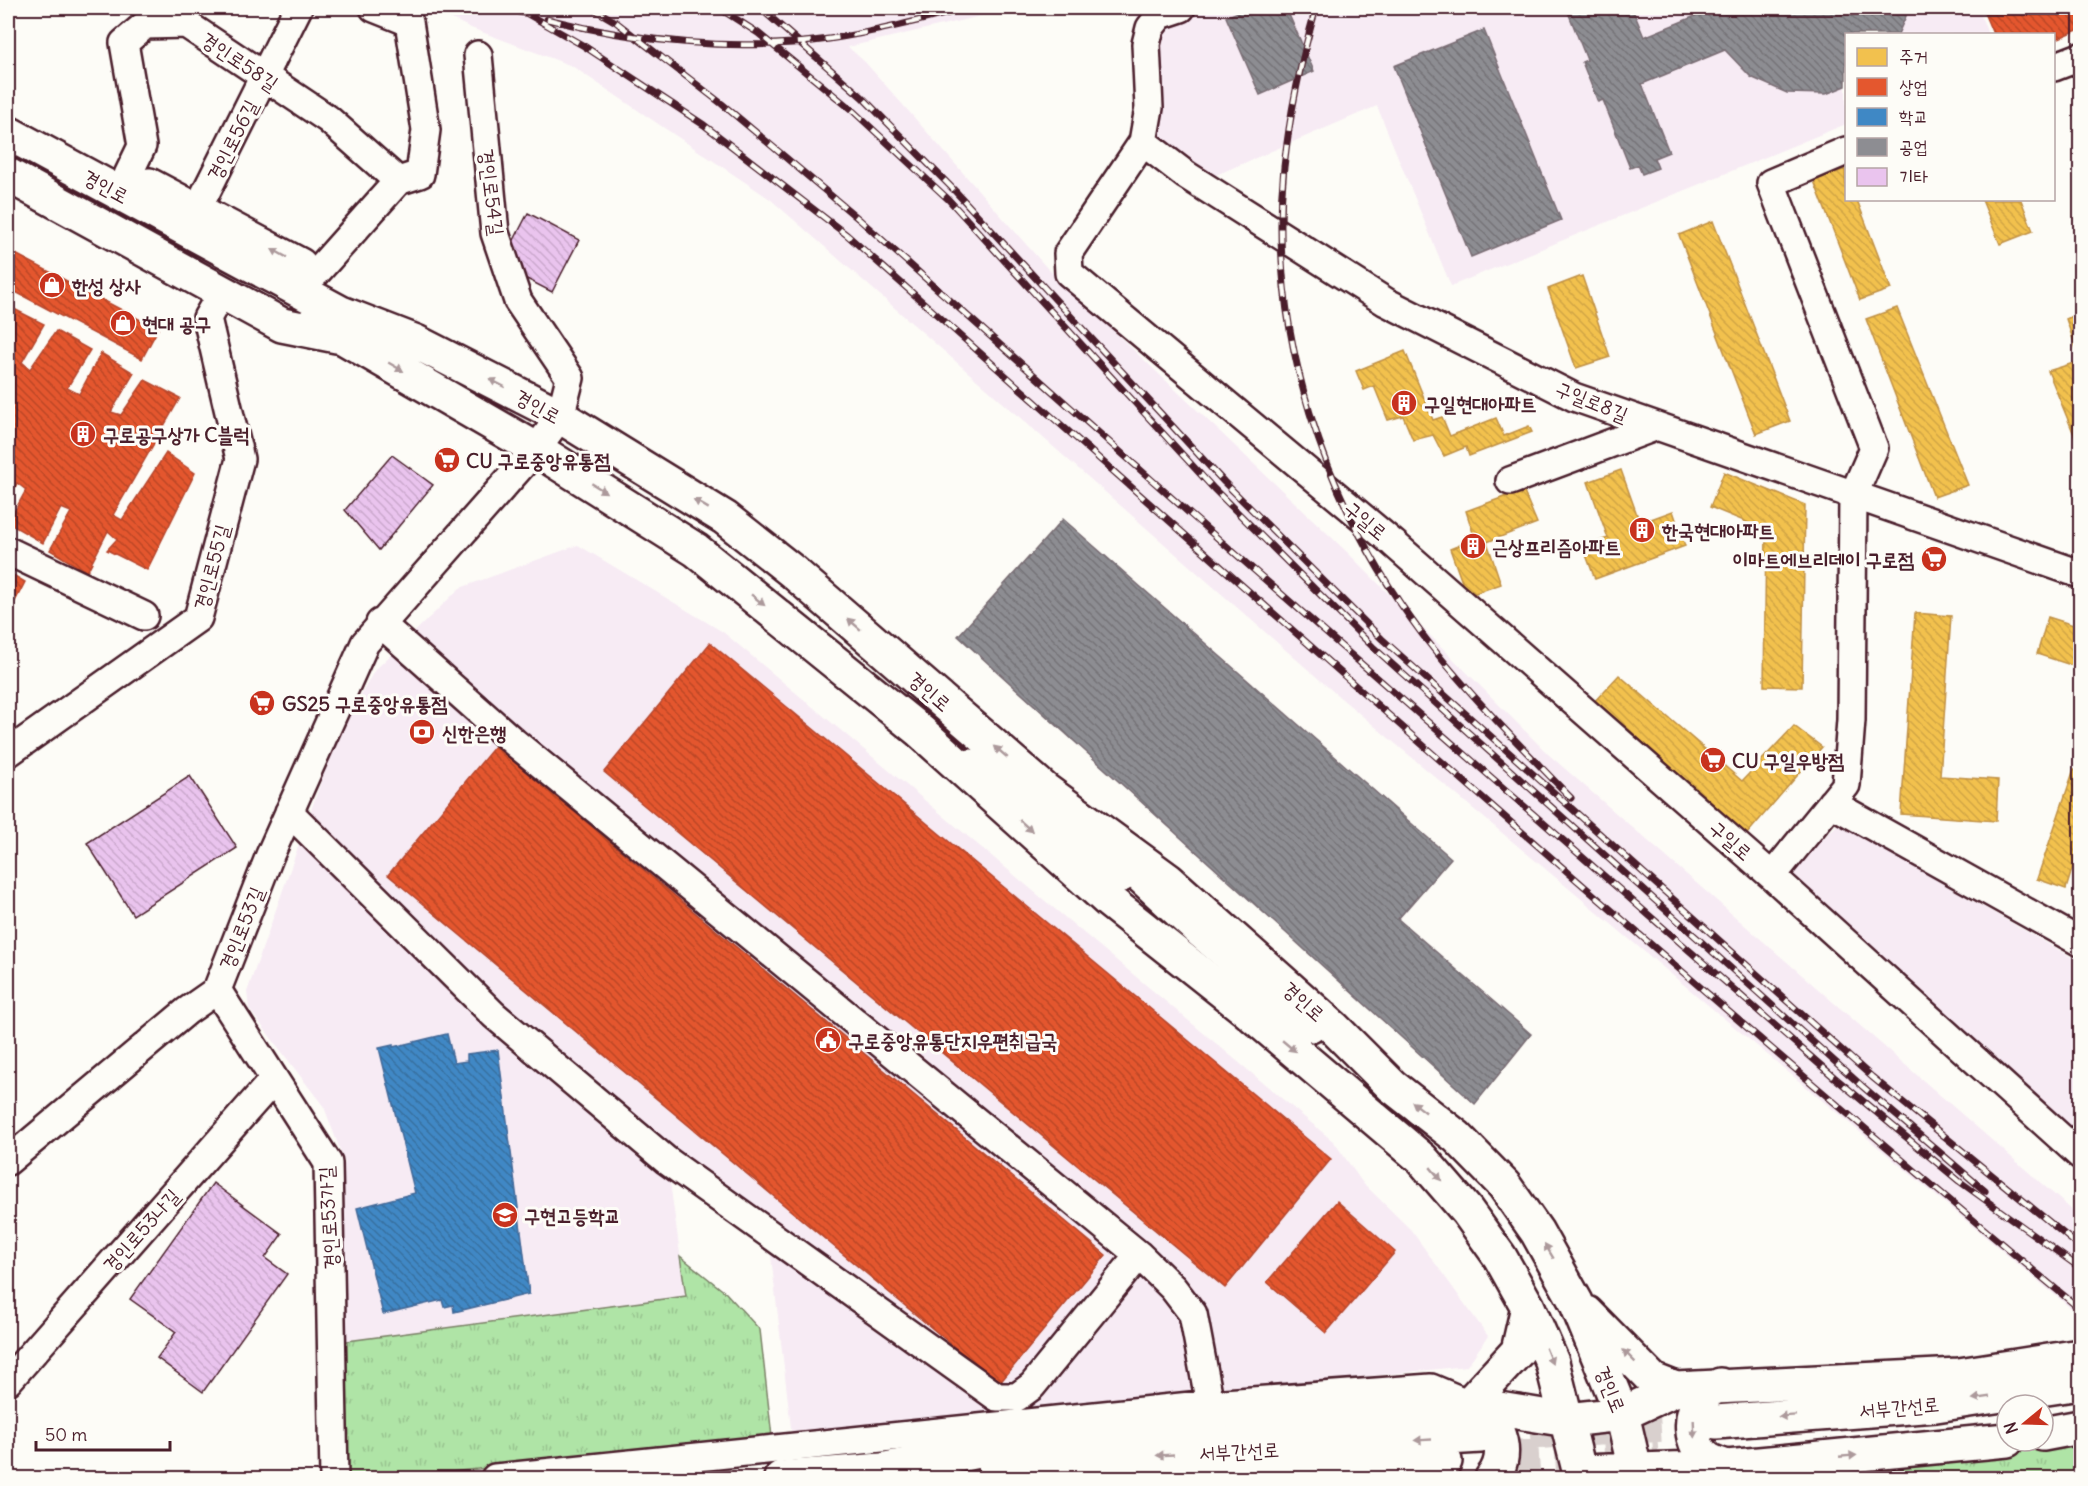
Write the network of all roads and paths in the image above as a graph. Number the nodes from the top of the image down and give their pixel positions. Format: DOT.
graph roads {
  1 [pos="298,8"];
  2 [pos="374,8"];
  3 [pos="1181,8"];
  4 [pos="478,55"];
  5 [pos="2080,57"];
  6 [pos="2055,67"];
  7 [pos="264,76"];
  8 [pos="8,114"];
  9 [pos="8,133"];
  10 [pos="1143,142"];
  11 [pos="1845,151"];
  12 [pos="8,153"];
  13 [pos="8,175"];
  14 [pos="128,175"];
  15 [pos="398,181"];
  16 [pos="198,208"];
  17 [pos="316,273"];
  18 [pos="222,292"];
  19 [pos="345,337"];
  20 [pos="416,342"];
  21 [pos="560,417"];
  22 [pos="1657,426"];
  23 [pos="536,449"];
  24 [pos="1510,481"];
  25 [pos="1853,496"];
  26 [pos="8,551"];
  27 [pos="2080,574"];
  28 [pos="144,616"];
  29 [pos="380,623"];
  30 [pos="8,753"];
  31 [pos="1831,803"];
  32 [pos="289,812"];
  33 [pos="1772,876"];
  34 [pos="2080,942"];
  35 [pos="217,990"];
  36 [pos="274,1079"];
  37 [pos="2080,1155"];
  38 [pos="8,1161"];
  39 [pos="1139,1255"];
  40 [pos="1576,1302"];
  41 [pos="1528,1307"];
  42 [pos="2080,1334"];
  43 [pos="2080,1356"];
  44 [pos="1889,1379"];
  45 [pos="8,1381"];
  46 [pos="2080,1383"];
  47 [pos="1720,1385"];
  48 [pos="1676,1389"];
  49 [pos="1210,1404"];
  50 [pos="1469,1404"];
  51 [pos="2080,1407"];
  52 [pos="2055,1411"];
  53 [pos="1622,1414"];
  54 [pos="1567,1420"];
  55 [pos="1995,1421"];
  56 [pos="2080,1427"];
  57 [pos="2055,1432"];
  58 [pos="1995,1441"];
  59 [pos="1710,1455"];
  60 [pos="1486,1458"];
  61 [pos="886,1469"];
  62 [pos="1636,1474"];
  63 [pos="1580,1475"];
  64 [pos="334,1479"];
  65 [pos="495,1479"];
  66 [pos="781,1479"];
  67 [pos="1198,1479"];
  1 -- 7 [label="street, 경인로56길"];
  2 -- 15 [label="street"];
  3 -- 10 [label="street"];
  4 -- 21 [label="street, 경인로54길"];
  5 -- 6 [label="street"];
  7 -- 14 [label="street, 경인로58길"];
  7 -- 15 [label="street, 경인로58길"];
  7 -- 16 [label="street, 경인로56길"];
  8 -- 14 [label="main road"];
  9 -- 20 [label="main road, 경인로"];
  10 -- 22 [label="street, 구일로8길"];
  10 -- 33 [label="street, 구일로"];
  11 -- 25 [label="street"];
  12 -- 19 [label="main road, 경인로"];
  13 -- 18 [label="main road"];
  14 -- 16 [label="main road"];
  15 -- 17 [label="street"];
  17 -- 16 [label="main road, one-way"];
  17 -- 20 [label="main road"];
  18 -- 19 [label="main road"];
  18 -- 30 [label="street, 경인로55길"];
  19 -- 23 [label="main road, 경인로, one-way"];
  21 -- 20 [label="main road, 경인로, one-way"];
  21 -- 23 [label="street, 경인로53길"];
  40 -- 21 [label="main road, 경인로, one-way"];
  22 -- 24 [label="street"];
  22 -- 25 [label="street, 구일로8길"];
  23 -- 29 [label="street, 경인로53길"];
  23 -- 41 [label="main road, 경인로, one-way"];
  25 -- 27 [label="street, 구일로8길"];
  25 -- 31 [label="street"];
  26 -- 28 [label="street"];
  29 -- 32 [label="street, 경인로53길"];
  29 -- 39 [label="street"];
  31 -- 33 [label="street"];
  31 -- 34 [label="street"];
  32 -- 35 [label="street, 경인로53길"];
  32 -- 39 [label="street"];
  33 -- 37 [label="street, 구일로"];
  35 -- 36 [label="street, 경인로53가길"];
  35 -- 38 [label="street, 경인로53길"];
  36 -- 45 [label="street, 경인로53나길"];
  36 -- 64 [label="street, 경인로53가길"];
  39 -- 49 [label="street"];
  48 -- 40 [label="main road, one-way"];
  40 -- 53 [label="main road, 경인로"];
  41 -- 50 [label="main road"];
  41 -- 54 [label="main road, 경인로, one-way"];
  42 -- 44 [label="main road"];
  43 -- 44 [label="main road"];
  44 -- 47 [label="main road"];
  46 -- 59 [label="main road, 서부간선로, one-way"];
  47 -- 48 [label="main road"];
  47 -- 59 [label="main road, one-way"];
  48 -- 53 [label="main road"];
  49 -- 50 [label="street"];
  49 -- 65 [label="street"];
  50 -- 54 [label="main road"];
  50 -- 60 [label="main road"];
  50 -- 61 [label="main road"];
  51 -- 52 [label="main road"];
  53 -- 54 [label="main road"];
  53 -- 62 [label="main road, 경인로"];
  54 -- 63 [label="main road, 경인로"];
  55 -- 59 [label="main road, 서부간선로"];
  56 -- 57 [label="main road"];
  59 -- 58 [label="main road, one-way"];
  59 -- 62 [label="main road"];
  60 -- 61 [label="main road, 서부간선로, one-way"];
  60 -- 67 [label="main road, 서부간선로"];
  61 -- 66 [label="main road, 서부간선로"];
  62 -- 63 [label="main road"];
}
